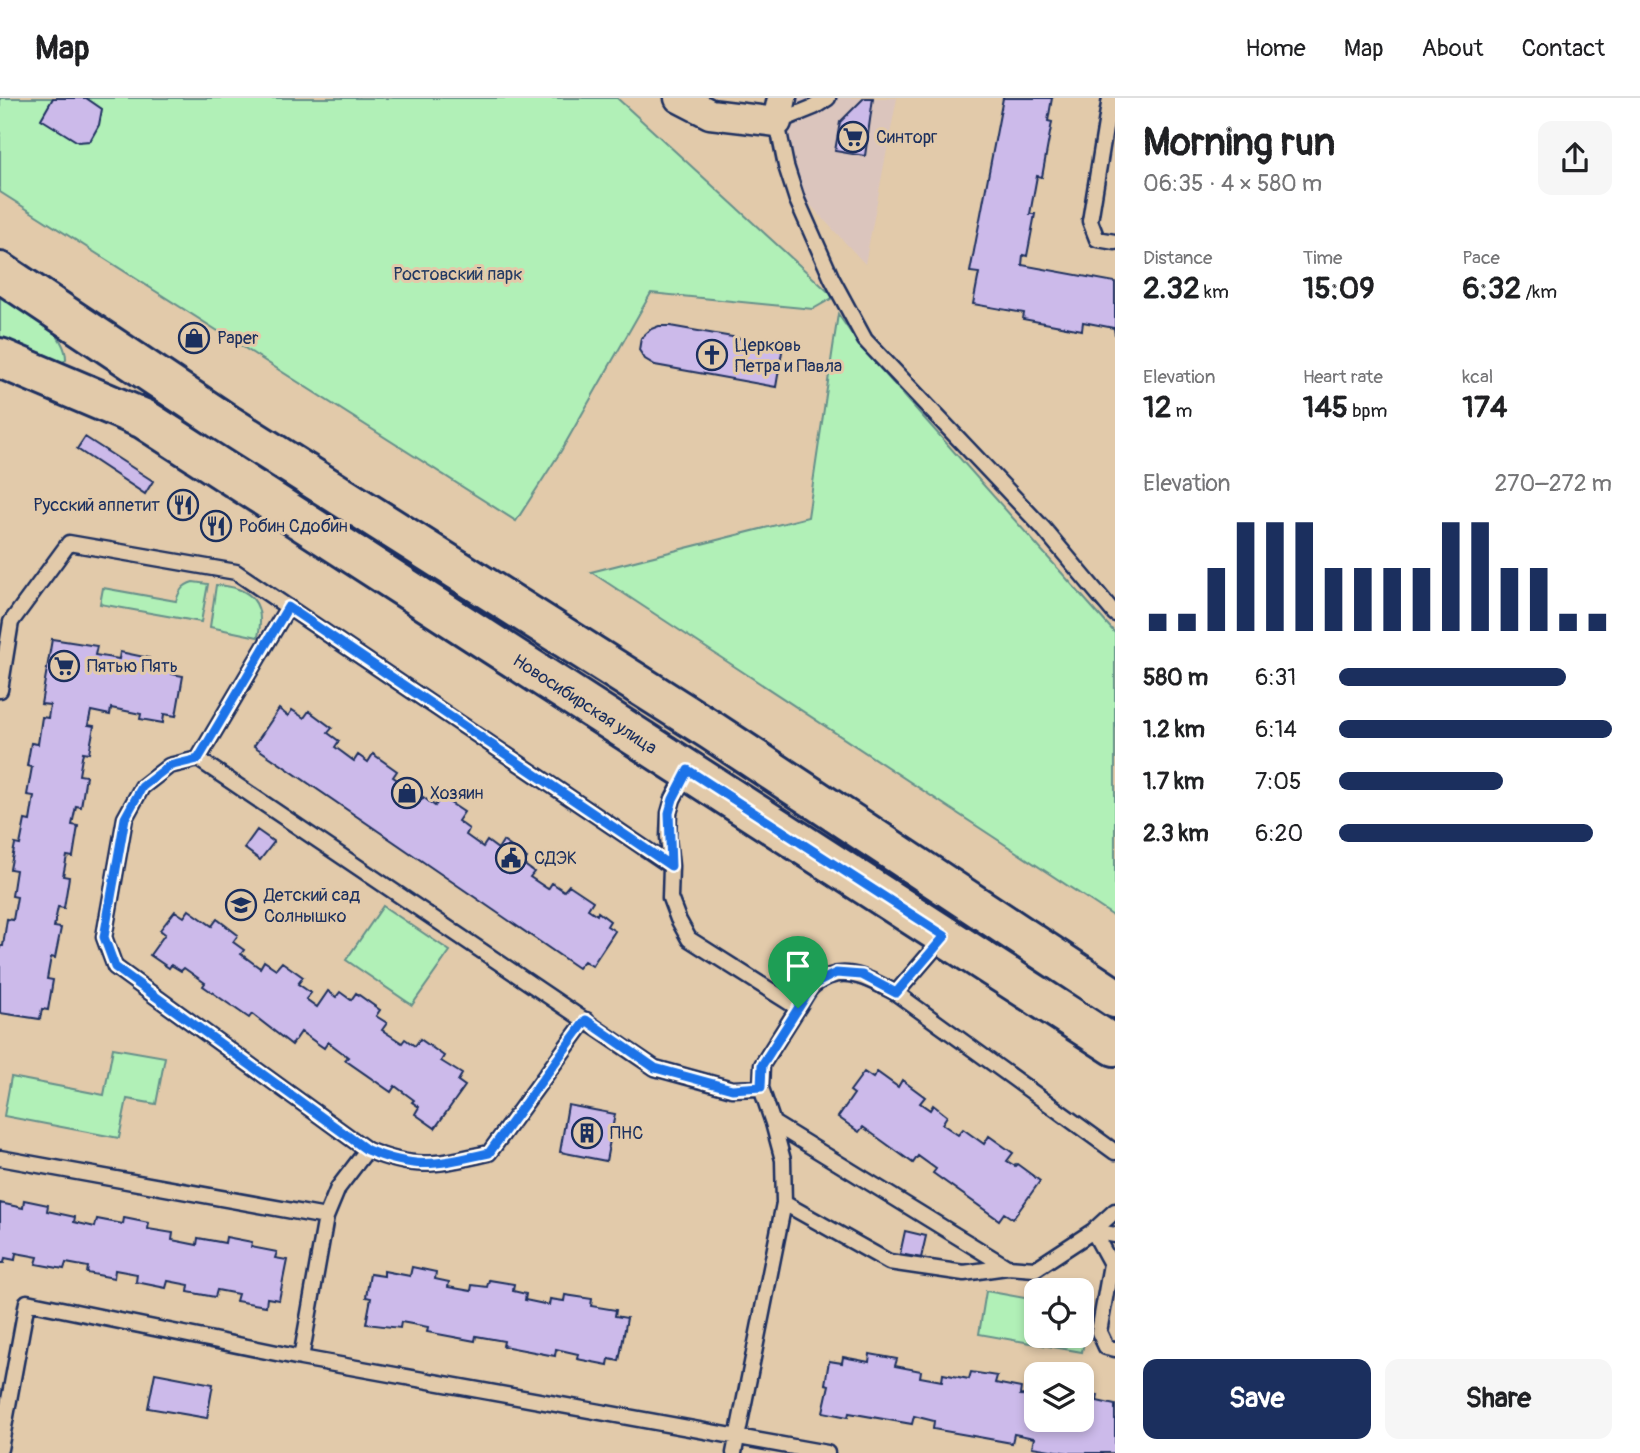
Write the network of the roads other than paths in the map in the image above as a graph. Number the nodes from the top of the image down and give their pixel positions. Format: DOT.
graph roads {
  1 [pos="679,98"];
  2 [pos="828,98"];
  3 [pos="1110,98"];
  4 [pos="779,110"];
  5 [pos="1115,242"];
  6 [pos="0,272"];
  7 [pos="75,324"];
  8 [pos="0,358"];
  9 [pos="47,378"];
  10 [pos="288,607"];
  11 [pos="1115,614"];
  12 [pos="0,690"];
  13 [pos="712,732"];
  14 [pos="198,759"];
  15 [pos="688,770"];
  16 [pos="671,866"];
  17 [pos="945,936"];
  18 [pos="896,993"];
  19 [pos="1115,998"];
  20 [pos="798,1008"];
  21 [pos="586,1020"];
  22 [pos="1115,1046"];
  23 [pos="761,1087"];
  24 [pos="773,1123"];
  25 [pos="367,1150"];
  26 [pos="1115,1152"];
  27 [pos="0,1158"];
  28 [pos="784,1203"];
  29 [pos="1115,1211"];
  30 [pos="326,1217"];
  31 [pos="1093,1231"];
  32 [pos="1115,1235"];
  33 [pos="1007,1267"];
  34 [pos="1110,1299"];
  35 [pos="1115,1349"];
  36 [pos="302,1358"];
  37 [pos="737,1435"];
  38 [pos="0,1449"];
  39 [pos="734,1453"];
  40 [pos="827,1453"];
  1 -- 4 [label="street"];
  2 -- 4 [label="lane"];
  3 -- 5 [label="lane"];
  4 -- 11 [label="lane"];
  6 -- 7 [label="main road"];
  7 -- 9 [label="main road"];
  7 -- 13 [label="main road"];
  8 -- 9 [label="main road, Новосибирская улица"];
  9 -- 15 [label="main road, Новосибирская улица"];
  10 -- 12 [label="lane"];
  10 -- 14 [label="lane"];
  10 -- 16 [label="lane"];
  13 -- 15 [label="main road"];
  13 -- 19 [label="main road"];
  14 -- 21 [label="lane"];
  14 -- 25 [label="lane"];
  15 -- 16 [label="lane"];
  15 -- 17 [label="main road, Новосибирская улица"];
  16 -- 20 [label="lane"];
  17 -- 18 [label="lane"];
  17 -- 22 [label="main road, Новосибирская улица"];
  18 -- 20 [label="lane"];
  18 -- 26 [label="lane"];
  20 -- 23 [label="lane"];
  21 -- 23 [label="lane"];
  21 -- 25 [label="lane"];
  23 -- 24 [label="lane"];
  24 -- 28 [label="lane"];
  24 -- 33 [label="lane"];
  25 -- 30 [label="lane"];
  27 -- 30 [label="lane"];
  28 -- 33 [label="lane"];
  28 -- 37 [label="lane"];
  29 -- 31 [label="lane"];
  30 -- 36 [label="lane"];
  31 -- 32 [label="lane"];
  31 -- 33 [label="lane"];
  31 -- 34 [label="lane"];
  34 -- 35 [label="lane"];
  36 -- 37 [label="lane"];
  36 -- 38 [label="lane"];
  37 -- 39 [label="lane"];
  37 -- 40 [label="lane"];
}
